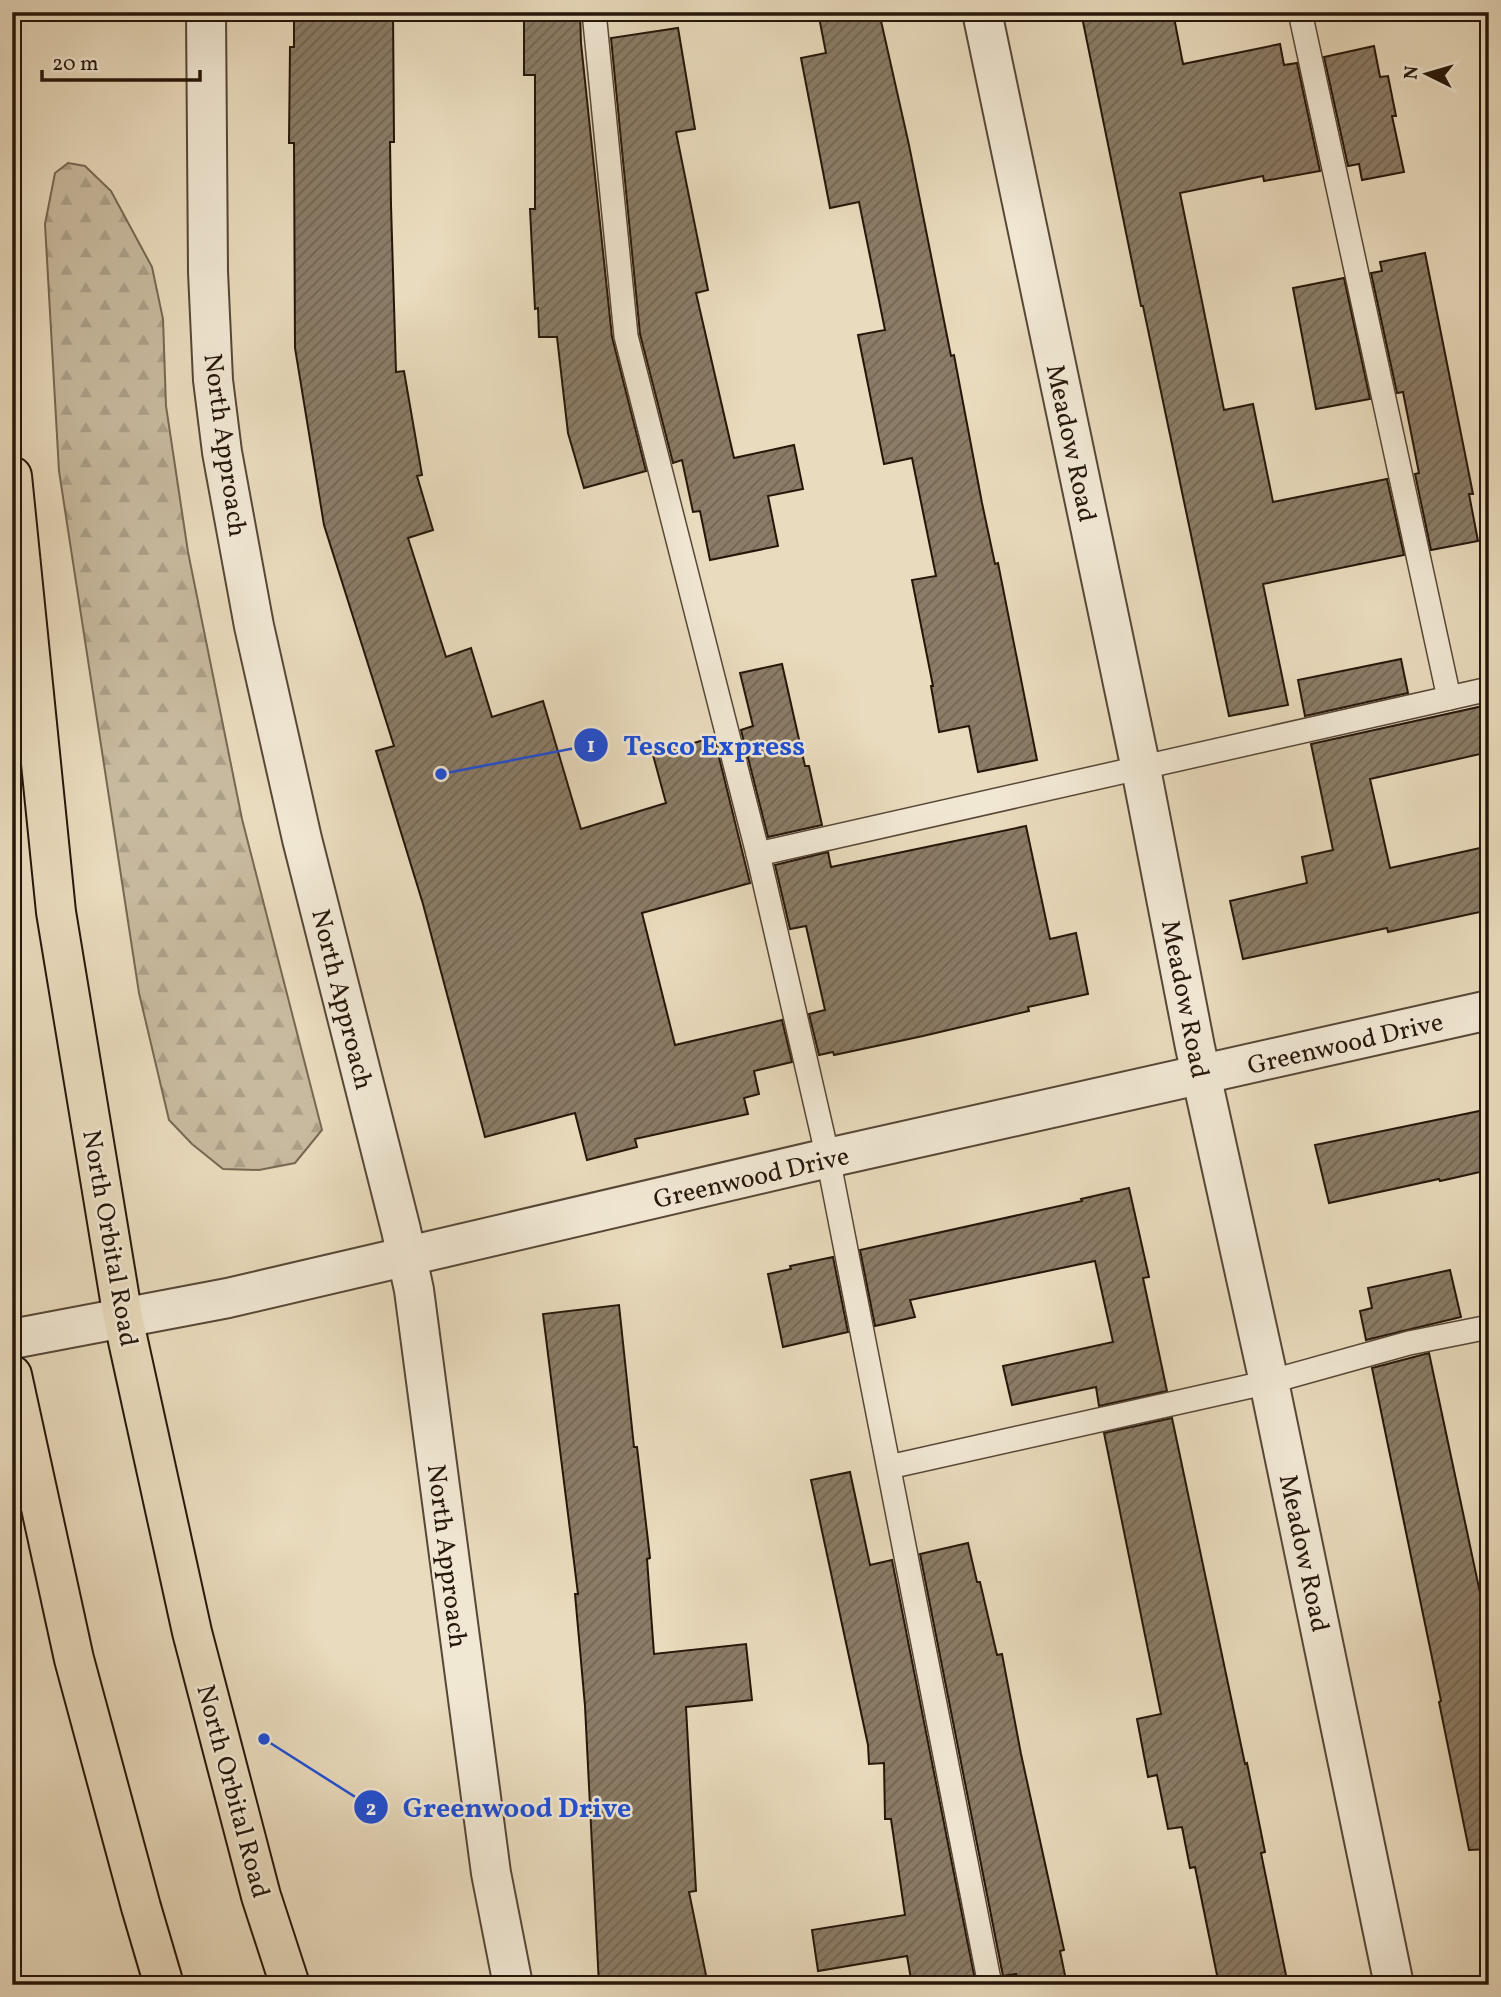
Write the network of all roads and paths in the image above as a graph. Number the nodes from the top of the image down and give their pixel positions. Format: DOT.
graph roads {
  1 [pos="206,12"];
  2 [pos="594,12"];
  3 [pos="982,12"];
  4 [pos="1300,12"];
  5 [pos="12,476"];
  6 [pos="1489,689"];
  7 [pos="1449,698"];
  8 [pos="1141,769"];
  9 [pos="758,855"];
  10 [pos="1489,1010"];
  11 [pos="1202,1075"];
  12 [pos="828,1158"];
  13 [pos="407,1256"];
  14 [pos="123,1318"];
  15 [pos="1489,1327"];
  16 [pos="12,1339"];
  17 [pos="12,1374"];
  18 [pos="1269,1382"];
  19 [pos="889,1467"];
  20 [pos="164,1985"];
  21 [pos="290,1985"];
  22 [pos="513,1985"];
  23 [pos="990,1985"];
  24 [pos="1394,1985"];
  1 -- 13 [label="street, North Approach"];
  2 -- 9 [label="lane"];
  3 -- 8 [label="street, Meadow Road"];
  4 -- 7 [label="lane"];
  5 -- 14 [label="highway, North Orbital Road"];
  6 -- 7 [label="lane"];
  7 -- 8 [label="lane"];
  8 -- 9 [label="lane"];
  8 -- 11 [label="street, Meadow Road"];
  9 -- 12 [label="lane"];
  10 -- 11 [label="street, Greenwood Drive"];
  11 -- 12 [label="street, Greenwood Drive"];
  11 -- 18 [label="street, Meadow Road"];
  12 -- 13 [label="street, Greenwood Drive"];
  12 -- 19 [label="lane"];
  13 -- 14 [label="street, Greenwood Drive"];
  13 -- 22 [label="street, North Approach"];
  14 -- 16 [label="street, Greenwood Drive"];
  14 -- 21 [label="highway, North Orbital Road"];
  15 -- 18 [label="lane"];
  17 -- 20 [label="highway"];
  18 -- 19 [label="lane"];
  18 -- 24 [label="street, Meadow Road"];
  19 -- 23 [label="lane"];
}
